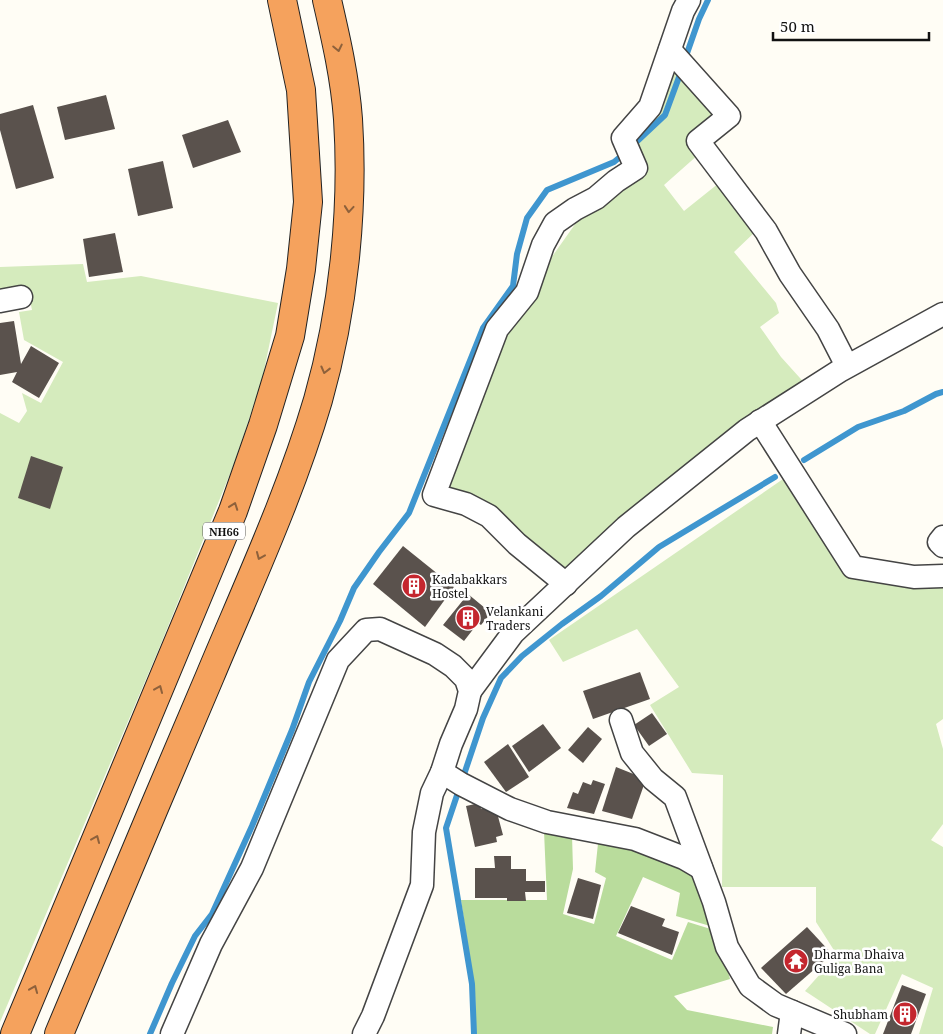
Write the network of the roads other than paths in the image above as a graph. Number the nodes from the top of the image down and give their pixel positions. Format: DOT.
graph roads {
  1 [pos="282,0"];
  2 [pos="327,0"];
  3 [pos="689,0"];
  4 [pos="679,60"];
  5 [pos="943,314"];
  6 [pos="847,366"];
  7 [pos="760,421"];
  8 [pos="943,537"];
  9 [pos="943,546"];
  10 [pos="943,576"];
  11 [pos="566,584"];
  12 [pos="470,691"];
  13 [pos="621,720"];
  14 [pos="442,772"];
  15 [pos="701,868"];
  16 [pos="792,1012"];
  17 [pos="15,1034"];
  18 [pos="59,1034"];
  19 [pos="172,1034"];
  20 [pos="364,1034"];
  21 [pos="789,1034"];
  22 [pos="845,1034"];
  17 -- 1 [label="highway, NH66, one-way"];
  2 -- 18 [label="highway, one-way"];
  3 -- 4 [label="street"];
  4 -- 6 [label="street"];
  4 -- 11 [label="street"];
  5 -- 6 [label="street"];
  6 -- 7 [label="street"];
  7 -- 10 [label="street"];
  7 -- 11 [label="street"];
  8 -- 9 [label="street"];
  11 -- 12 [label="street"];
  12 -- 14 [label="street"];
  12 -- 19 [label="street"];
  13 -- 15 [label="street"];
  14 -- 15 [label="street"];
  14 -- 20 [label="street"];
  15 -- 16 [label="street"];
  16 -- 21 [label="street"];
  16 -- 22 [label="street"];
}
